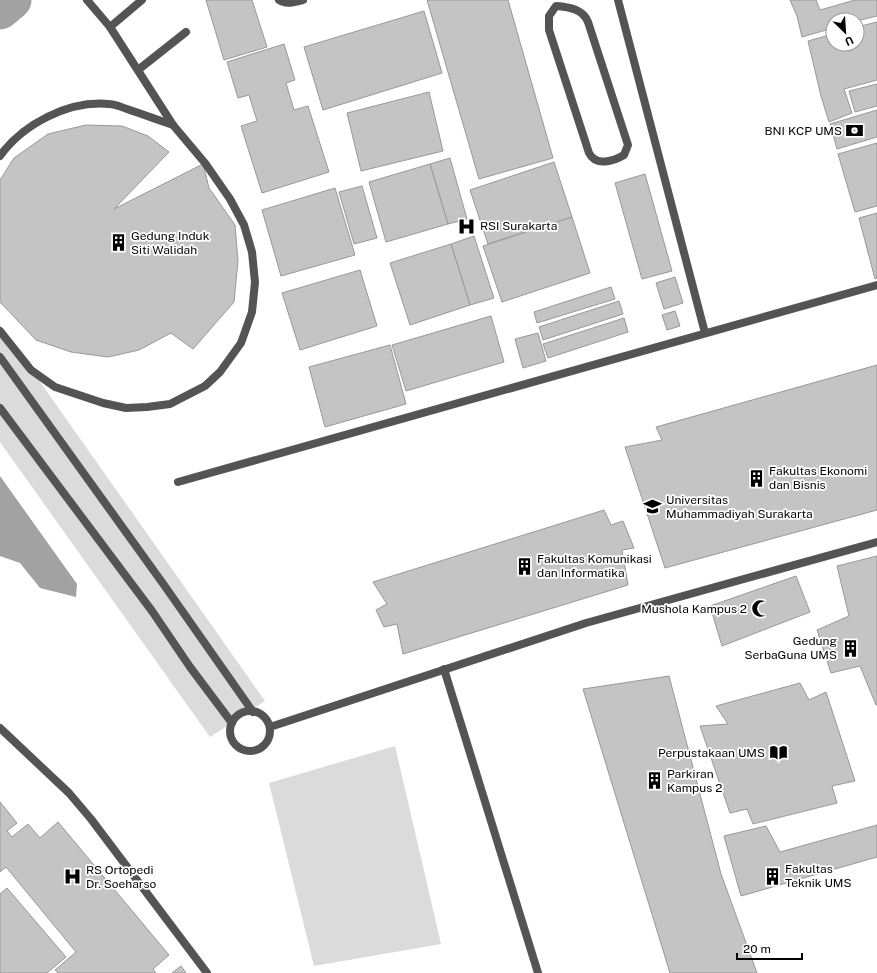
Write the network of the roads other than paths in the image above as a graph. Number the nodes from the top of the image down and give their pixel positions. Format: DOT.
graph roads {
  1 [pos="87,0"];
  2 [pos="142,0"];
  3 [pos="279,0"];
  4 [pos="303,0"];
  5 [pos="618,0"];
  6 [pos="555,3"];
  7 [pos="110,27"];
  8 [pos="186,32"];
  9 [pos="138,70"];
  10 [pos="173,125"];
  11 [pos="0,156"];
  12 [pos="877,285"];
  13 [pos="0,331"];
  14 [pos="705,333"];
  15 [pos="0,357"];
  16 [pos="0,408"];
  17 [pos="178,482"];
  18 [pos="877,542"];
  19 [pos="444,670"];
  20 [pos="252,712"];
  21 [pos="232,723"];
  22 [pos="270,727"];
  23 [pos="0,728"];
  24 [pos="207,973"];
  25 [pos="538,973"];
  1 -- 7 [label="street"];
  2 -- 7 [label="street"];
  3 -- 4 [label="street"];
  5 -- 14 [label="street"];
  6 -- 6 [label="street"];
  7 -- 9 [label="street"];
  8 -- 9 [label="street"];
  9 -- 10 [label="street"];
  10 -- 11 [label="street"];
  10 -- 13 [label="street"];
  12 -- 14 [label="street"];
  14 -- 17 [label="street"];
  15 -- 20 [label="street"];
  16 -- 21 [label="street"];
  18 -- 19 [label="street"];
  19 -- 22 [label="street"];
  19 -- 25 [label="street"];
  20 -- 21 [label="street"];
  20 -- 22 [label="street"];
  21 -- 22 [label="street"];
  23 -- 24 [label="street"];
}
